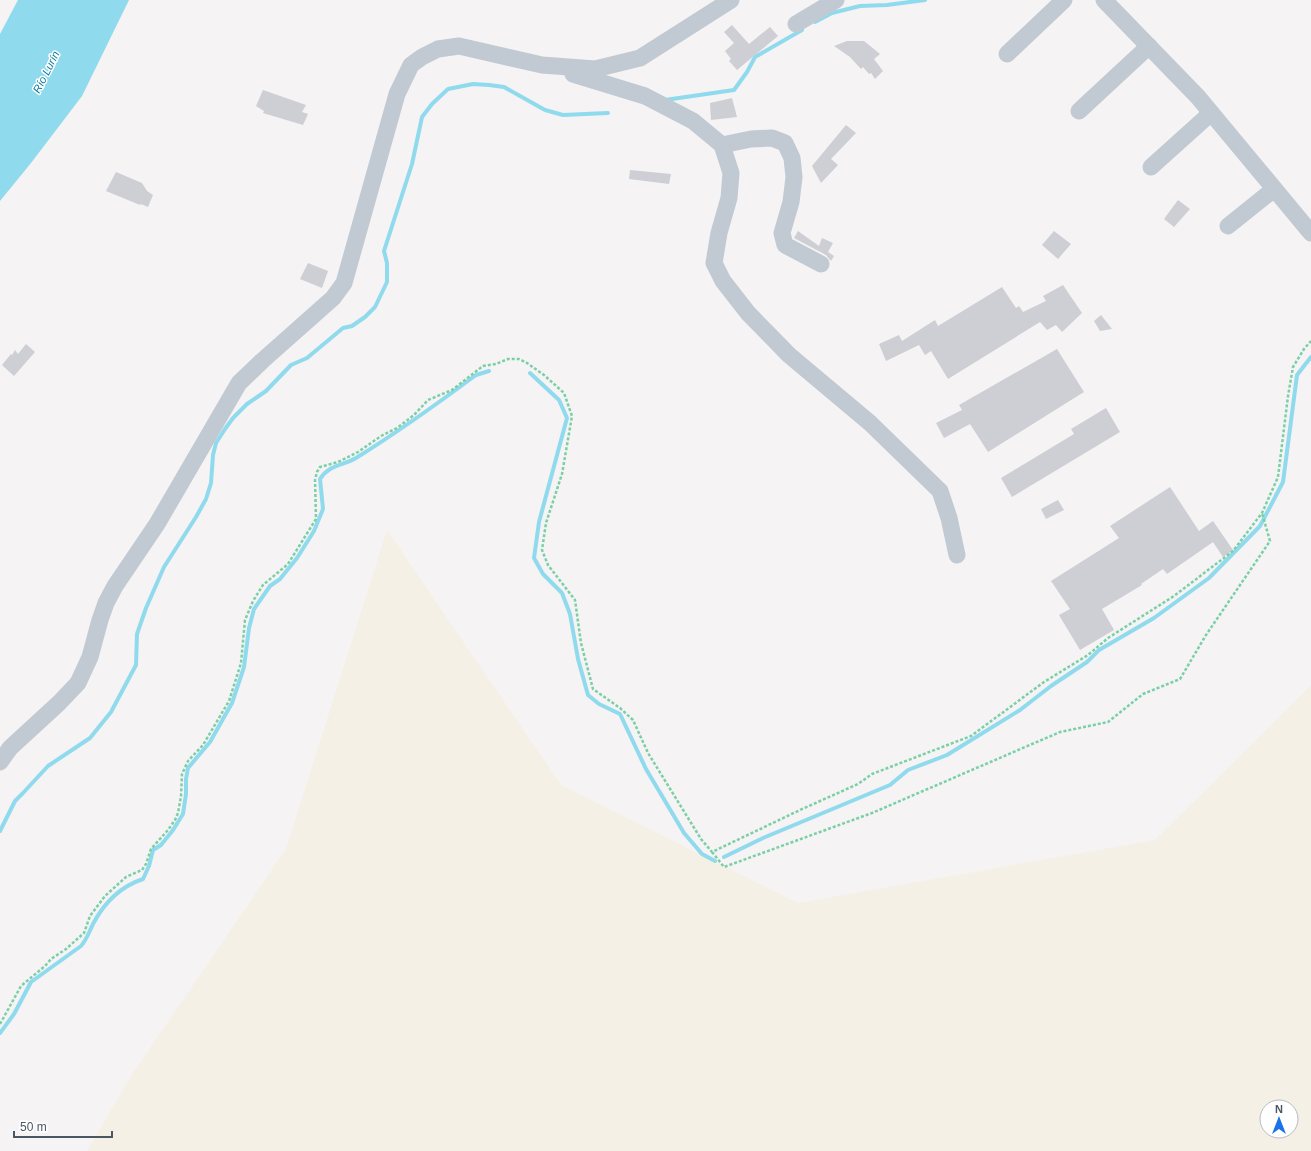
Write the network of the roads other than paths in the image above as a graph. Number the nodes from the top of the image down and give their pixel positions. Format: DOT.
graph roads {
  1 [pos="732,0"];
  2 [pos="836,0"];
  3 [pos="1064,0"];
  4 [pos="1104,0"];
  5 [pos="796,24"];
  6 [pos="1149,46"];
  7 [pos="1007,54"];
  8 [pos="542,65"];
  9 [pos="1079,111"];
  10 [pos="1211,113"];
  11 [pos="722,145"];
  12 [pos="1151,167"];
  13 [pos="1274,189"];
  14 [pos="1228,226"];
  15 [pos="1311,233"];
  16 [pos="821,264"];
  17 [pos="957,554"];
  18 [pos="0,762"];
  1 -- 8 [label="street"];
  2 -- 5 [label="street"];
  3 -- 7 [label="street"];
  4 -- 6 [label="street"];
  6 -- 9 [label="street"];
  6 -- 10 [label="street"];
  8 -- 11 [label="street"];
  8 -- 18 [label="street"];
  10 -- 12 [label="street"];
  10 -- 13 [label="street"];
  11 -- 16 [label="street"];
  11 -- 17 [label="street"];
  13 -- 14 [label="street"];
  13 -- 15 [label="street"];
}
